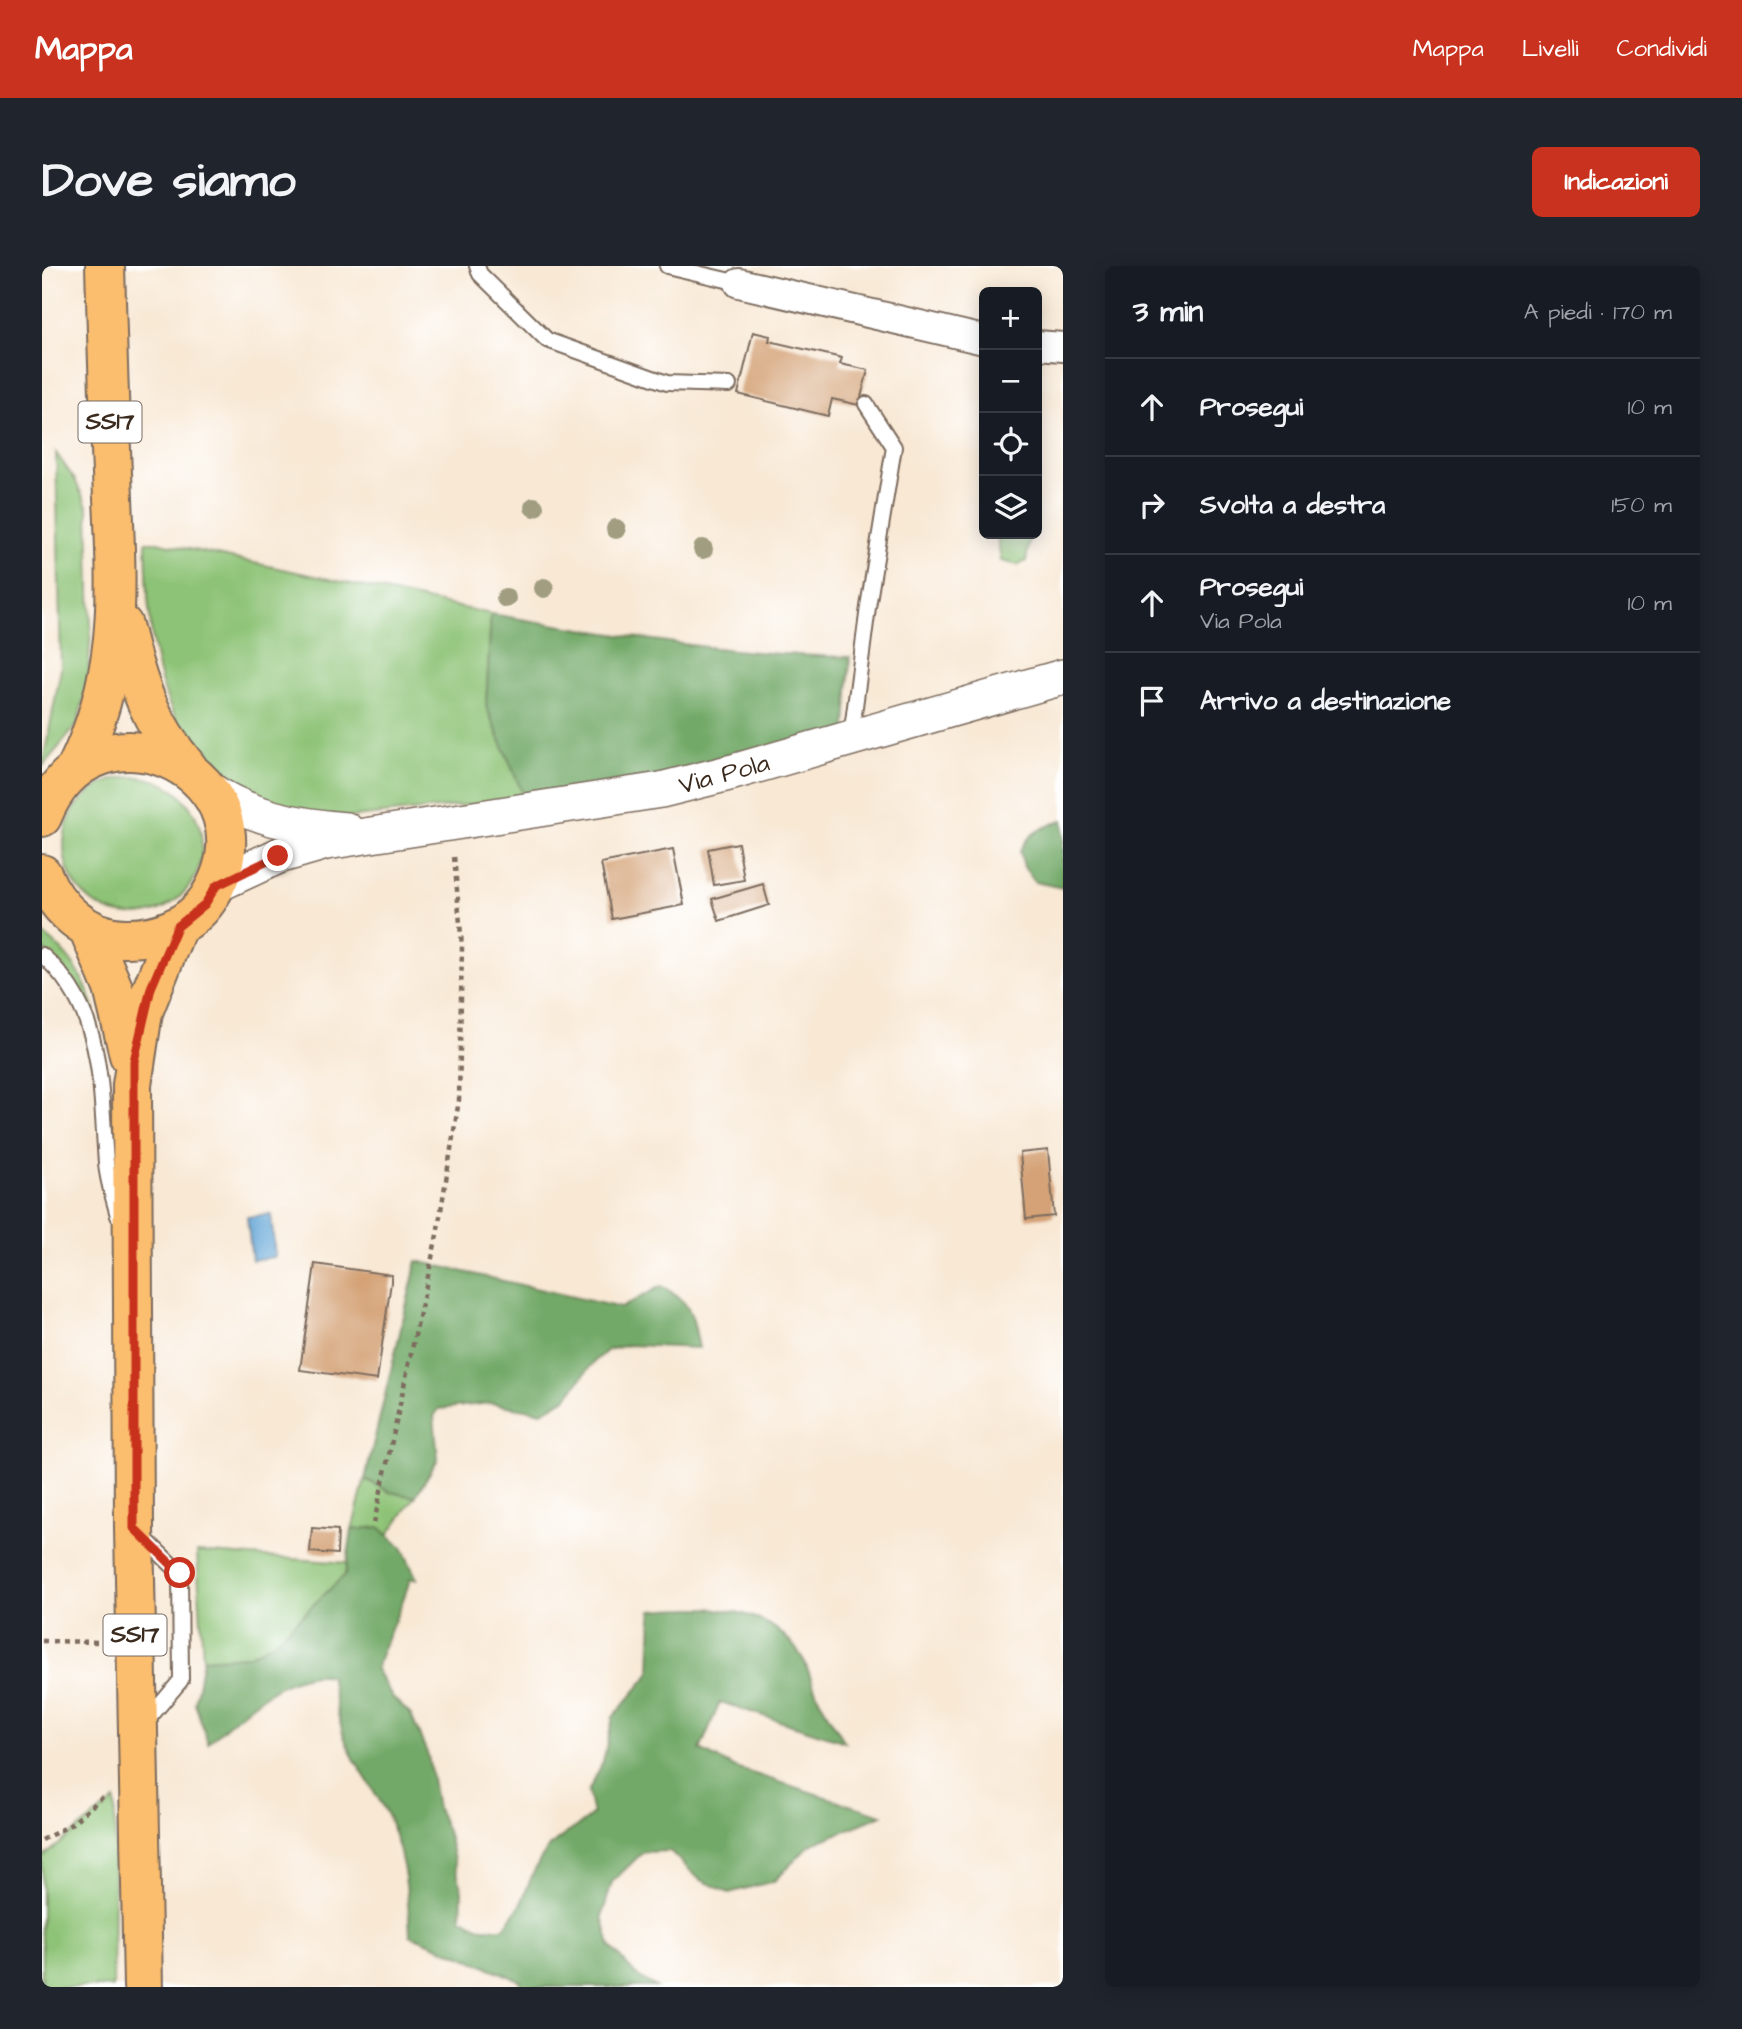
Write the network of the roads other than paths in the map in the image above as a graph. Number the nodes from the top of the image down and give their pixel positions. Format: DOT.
graph roads {
  1 [pos="104,266"];
  2 [pos="477,266"];
  3 [pos="667,266"];
  4 [pos="739,283"];
  5 [pos="979,339"];
  6 [pos="1042,345"];
  7 [pos="1063,347"];
  8 [pos="729,385"];
  9 [pos="866,404"];
  10 [pos="115,578"];
  11 [pos="1063,677"];
  12 [pos="851,739"];
  13 [pos="76,769"];
  14 [pos="199,779"];
  15 [pos="42,817"];
  16 [pos="377,832"];
  17 [pos="42,874"];
  18 [pos="216,886"];
  19 [pos="177,927"];
  20 [pos="88,928"];
  21 [pos="42,955"];
  22 [pos="132,1085"];
  23 [pos="133,1283"];
  24 [pos="134,1528"];
  25 [pos="137,1732"];
  26 [pos="143,1987"];
  1 -- 10 [label="main road, SS17"];
  2 -- 8 [label="lane"];
  3 -- 4 [label="lane"];
  4 -- 5 [label="street"];
  6 -- 7 [label="street"];
  9 -- 12 [label="lane"];
  10 -- 13 [label="main road"];
  10 -- 14 [label="main road"];
  11 -- 12 [label="street, Via Pola"];
  12 -- 16 [label="street, Via Pola"];
  13 -- 14 [label="main road"];
  13 -- 15 [label="main road"];
  14 -- 16 [label="street, Via Pola"];
  14 -- 18 [label="main road"];
  16 -- 18 [label="street, Via Pola"];
  17 -- 20 [label="main road"];
  18 -- 19 [label="main road"];
  19 -- 20 [label="main road"];
  19 -- 22 [label="main road"];
  20 -- 22 [label="main road"];
  21 -- 23 [label="lane"];
  22 -- 23 [label="main road, SS17"];
  23 -- 24 [label="main road, SS17"];
  24 -- 25 [label="main road, SS17"];
  24 -- 25 [label="lane"];
  25 -- 26 [label="main road, SS17"];
}
